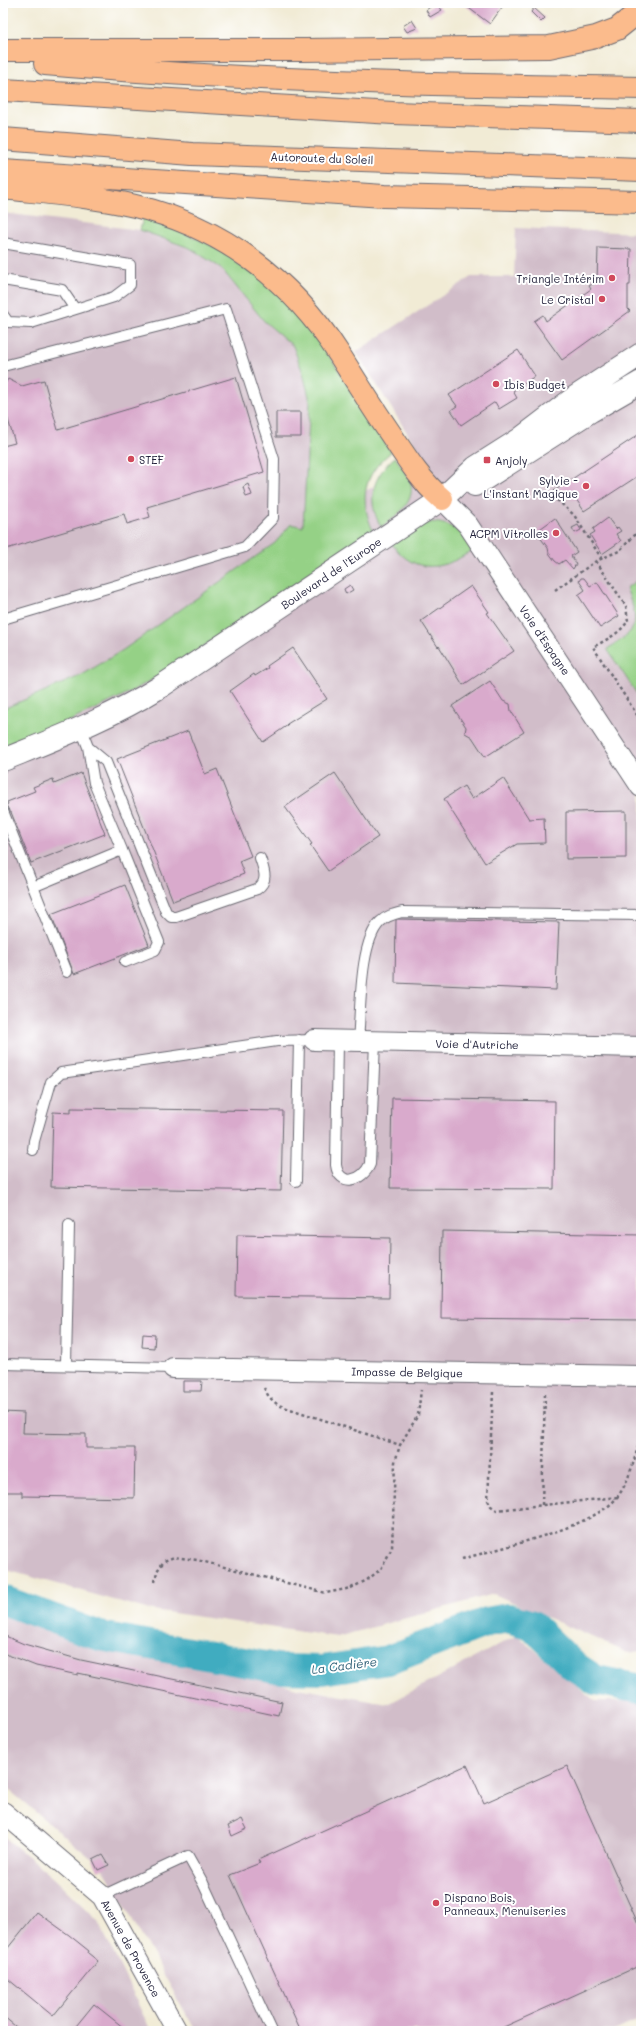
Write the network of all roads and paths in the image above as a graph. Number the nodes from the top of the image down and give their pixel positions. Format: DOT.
graph roads {
  1 [pos="641,10"];
  2 [pos="3,50"];
  3 [pos="3,60"];
  4 [pos="641,88"];
  5 [pos="3,90"];
  6 [pos="641,121"];
  7 [pos="3,139"];
  8 [pos="641,170"];
  9 [pos="3,171"];
  10 [pos="3,188"];
  11 [pos="641,202"];
  12 [pos="3,243"];
  13 [pos="3,280"];
  14 [pos="75,309"];
  15 [pos="3,315"];
  16 [pos="641,354"];
  17 [pos="3,366"];
  18 [pos="641,382"];
  19 [pos="548,492"];
  20 [pos="442,499"];
  21 [pos="641,529"];
  22 [pos="602,559"];
  23 [pos="596,561"];
  24 [pos="555,590"];
  25 [pos="3,619"];
  26 [pos="641,721"];
  27 [pos="84,738"];
  28 [pos="3,760"];
  29 [pos="641,787"];
  30 [pos="3,811"];
  31 [pos="122,850"];
  32 [pos="260,858"];
  33 [pos="33,887"];
  34 [pos="641,915"];
  35 [pos="125,962"];
  36 [pos="67,972"];
  37 [pos="306,1040"];
  38 [pos="338,1041"];
  39 [pos="367,1041"];
  40 [pos="641,1047"];
  41 [pos="33,1150"];
  42 [pos="296,1181"];
  43 [pos="69,1225"];
  44 [pos="3,1364"];
  45 [pos="66,1364"];
  46 [pos="173,1368"];
  47 [pos="263,1369"];
  48 [pos="422,1372"];
  49 [pos="494,1373"];
  50 [pos="546,1374"];
  51 [pos="641,1376"];
  52 [pos="641,1437"];
  53 [pos="400,1445"];
  54 [pos="618,1497"];
  55 [pos="542,1505"];
  56 [pos="462,1559"];
  57 [pos="155,1582"];
  58 [pos="3,1812"];
  59 [pos="102,1896"];
  60 [pos="177,2031"];
  61 [pos="272,2031"];
  1 -- 2 [label="main road"];
  3 -- 4 [label="main road"];
  5 -- 6 [label="main road"];
  7 -- 8 [label="main road, Autoroute du Soleil"];
  9 -- 11 [label="main road"];
  10 -- 20 [label="main road"];
  12 -- 14 [label="lane"];
  13 -- 14 [label="lane"];
  14 -- 15 [label="lane"];
  16 -- 20 [label="street, Boulevard de l'Europe"];
  17 -- 25 [label="lane"];
  18 -- 20 [label="street"];
  19 -- 22 [label="path"];
  20 -- 27 [label="street, Boulevard de l'Europe"];
  20 -- 29 [label="street, Voie d'Espagne"];
  21 -- 22 [label="path"];
  22 -- 23 [label="path"];
  23 -- 24 [label="path"];
  23 -- 26 [label="path"];
  27 -- 28 [label="street, Boulevard de l'Europe"];
  27 -- 31 [label="lane"];
  27 -- 32 [label="lane"];
  30 -- 33 [label="lane"];
  31 -- 33 [label="lane"];
  31 -- 35 [label="lane"];
  33 -- 36 [label="lane"];
  34 -- 39 [label="lane"];
  37 -- 38 [label="street, Voie d'Autriche"];
  37 -- 41 [label="lane"];
  37 -- 42 [label="lane"];
  38 -- 39 [label="street, Voie d'Autriche"];
  38 -- 39 [label="lane"];
  39 -- 40 [label="street, Voie d'Autriche"];
  43 -- 45 [label="lane"];
  44 -- 45 [label="lane"];
  45 -- 46 [label="lane"];
  46 -- 47 [label="street, Impasse de Belgique"];
  47 -- 48 [label="street, Impasse de Belgique"];
  47 -- 53 [label="path"];
  48 -- 49 [label="street, Impasse de Belgique"];
  48 -- 53 [label="path"];
  49 -- 50 [label="street, Impasse de Belgique"];
  49 -- 55 [label="path"];
  50 -- 51 [label="street, Impasse de Belgique"];
  50 -- 55 [label="path"];
  52 -- 54 [label="path"];
  53 -- 57 [label="path"];
  54 -- 55 [label="path"];
  54 -- 56 [label="path"];
  58 -- 59 [label="street, Avenue de Provence"];
  59 -- 60 [label="street, Avenue de Provence"];
  59 -- 61 [label="lane"];
}
